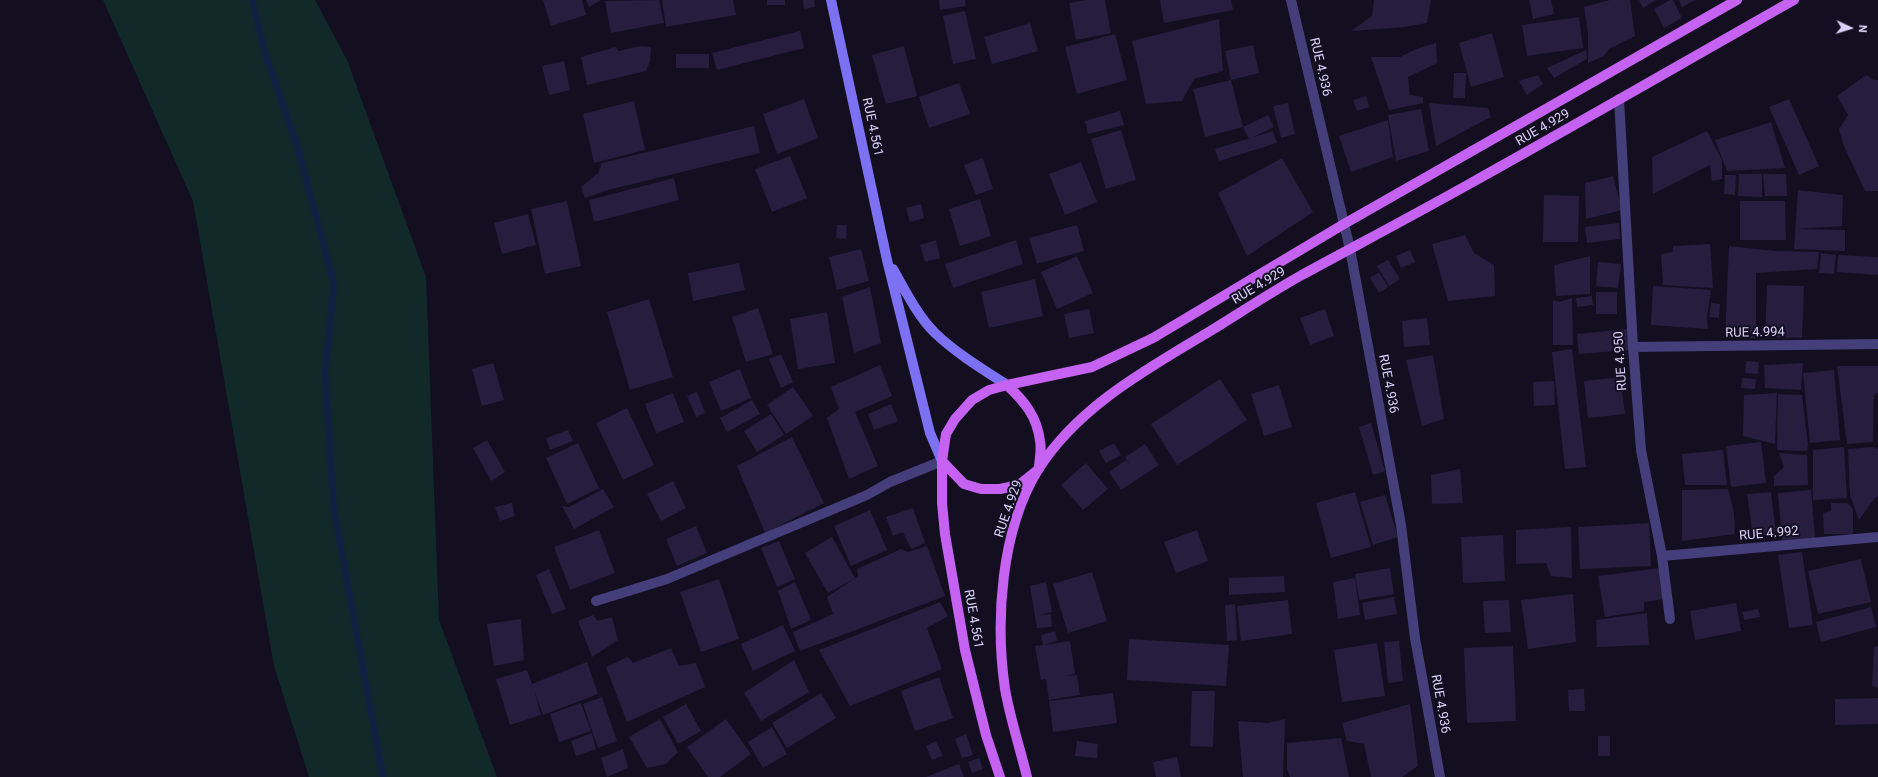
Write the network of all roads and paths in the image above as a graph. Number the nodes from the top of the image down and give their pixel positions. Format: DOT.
graph roads {
  1 [pos="831,0"];
  2 [pos="1291,0"];
  3 [pos="1737,0"];
  4 [pos="1794,0"];
  5 [pos="1619,99"];
  6 [pos="1344,224"];
  7 [pos="1350,249"];
  8 [pos="887,260"];
  9 [pos="1878,344"];
  10 [pos="1633,347"];
  11 [pos="1007,385"];
  12 [pos="972,400"];
  13 [pos="942,461"];
  14 [pos="1039,469"];
  15 [pos="1878,537"];
  16 [pos="1662,556"];
  17 [pos="596,600"];
  18 [pos="1670,619"];
  19 [pos="1000,777"];
  20 [pos="1028,777"];
  21 [pos="1440,777"];
  1 -- 8 [label="main road, RUE 4.561"];
  2 -- 6 [label="street, RUE 4.936"];
  3 -- 6 [label="main road, RUE 4.929"];
  4 -- 5 [label="main road, RUE 4.929"];
  5 -- 7 [label="main road, RUE 4.929"];
  5 -- 10 [label="street, RUE 4.950"];
  6 -- 7 [label="street, RUE 4.936"];
  6 -- 11 [label="main road, RUE 4.929"];
  7 -- 14 [label="main road, RUE 4.929"];
  7 -- 21 [label="street, RUE 4.936"];
  8 -- 11 [label="main road, RUE 4.561"];
  8 -- 13 [label="main road, RUE 4.561"];
  9 -- 10 [label="street, RUE 4.994"];
  10 -- 16 [label="street, RUE 4.950"];
  11 -- 12 [label="main road, RUE 4.929"];
  11 -- 14 [label="main road"];
  12 -- 13 [label="main road, RUE 4.561"];
  13 -- 14 [label="main road"];
  13 -- 17 [label="street"];
  13 -- 19 [label="main road, RUE 4.561"];
  14 -- 20 [label="main road, RUE 4.929"];
  15 -- 16 [label="street, RUE 4.992"];
  16 -- 18 [label="street, RUE 4.950"];
}
